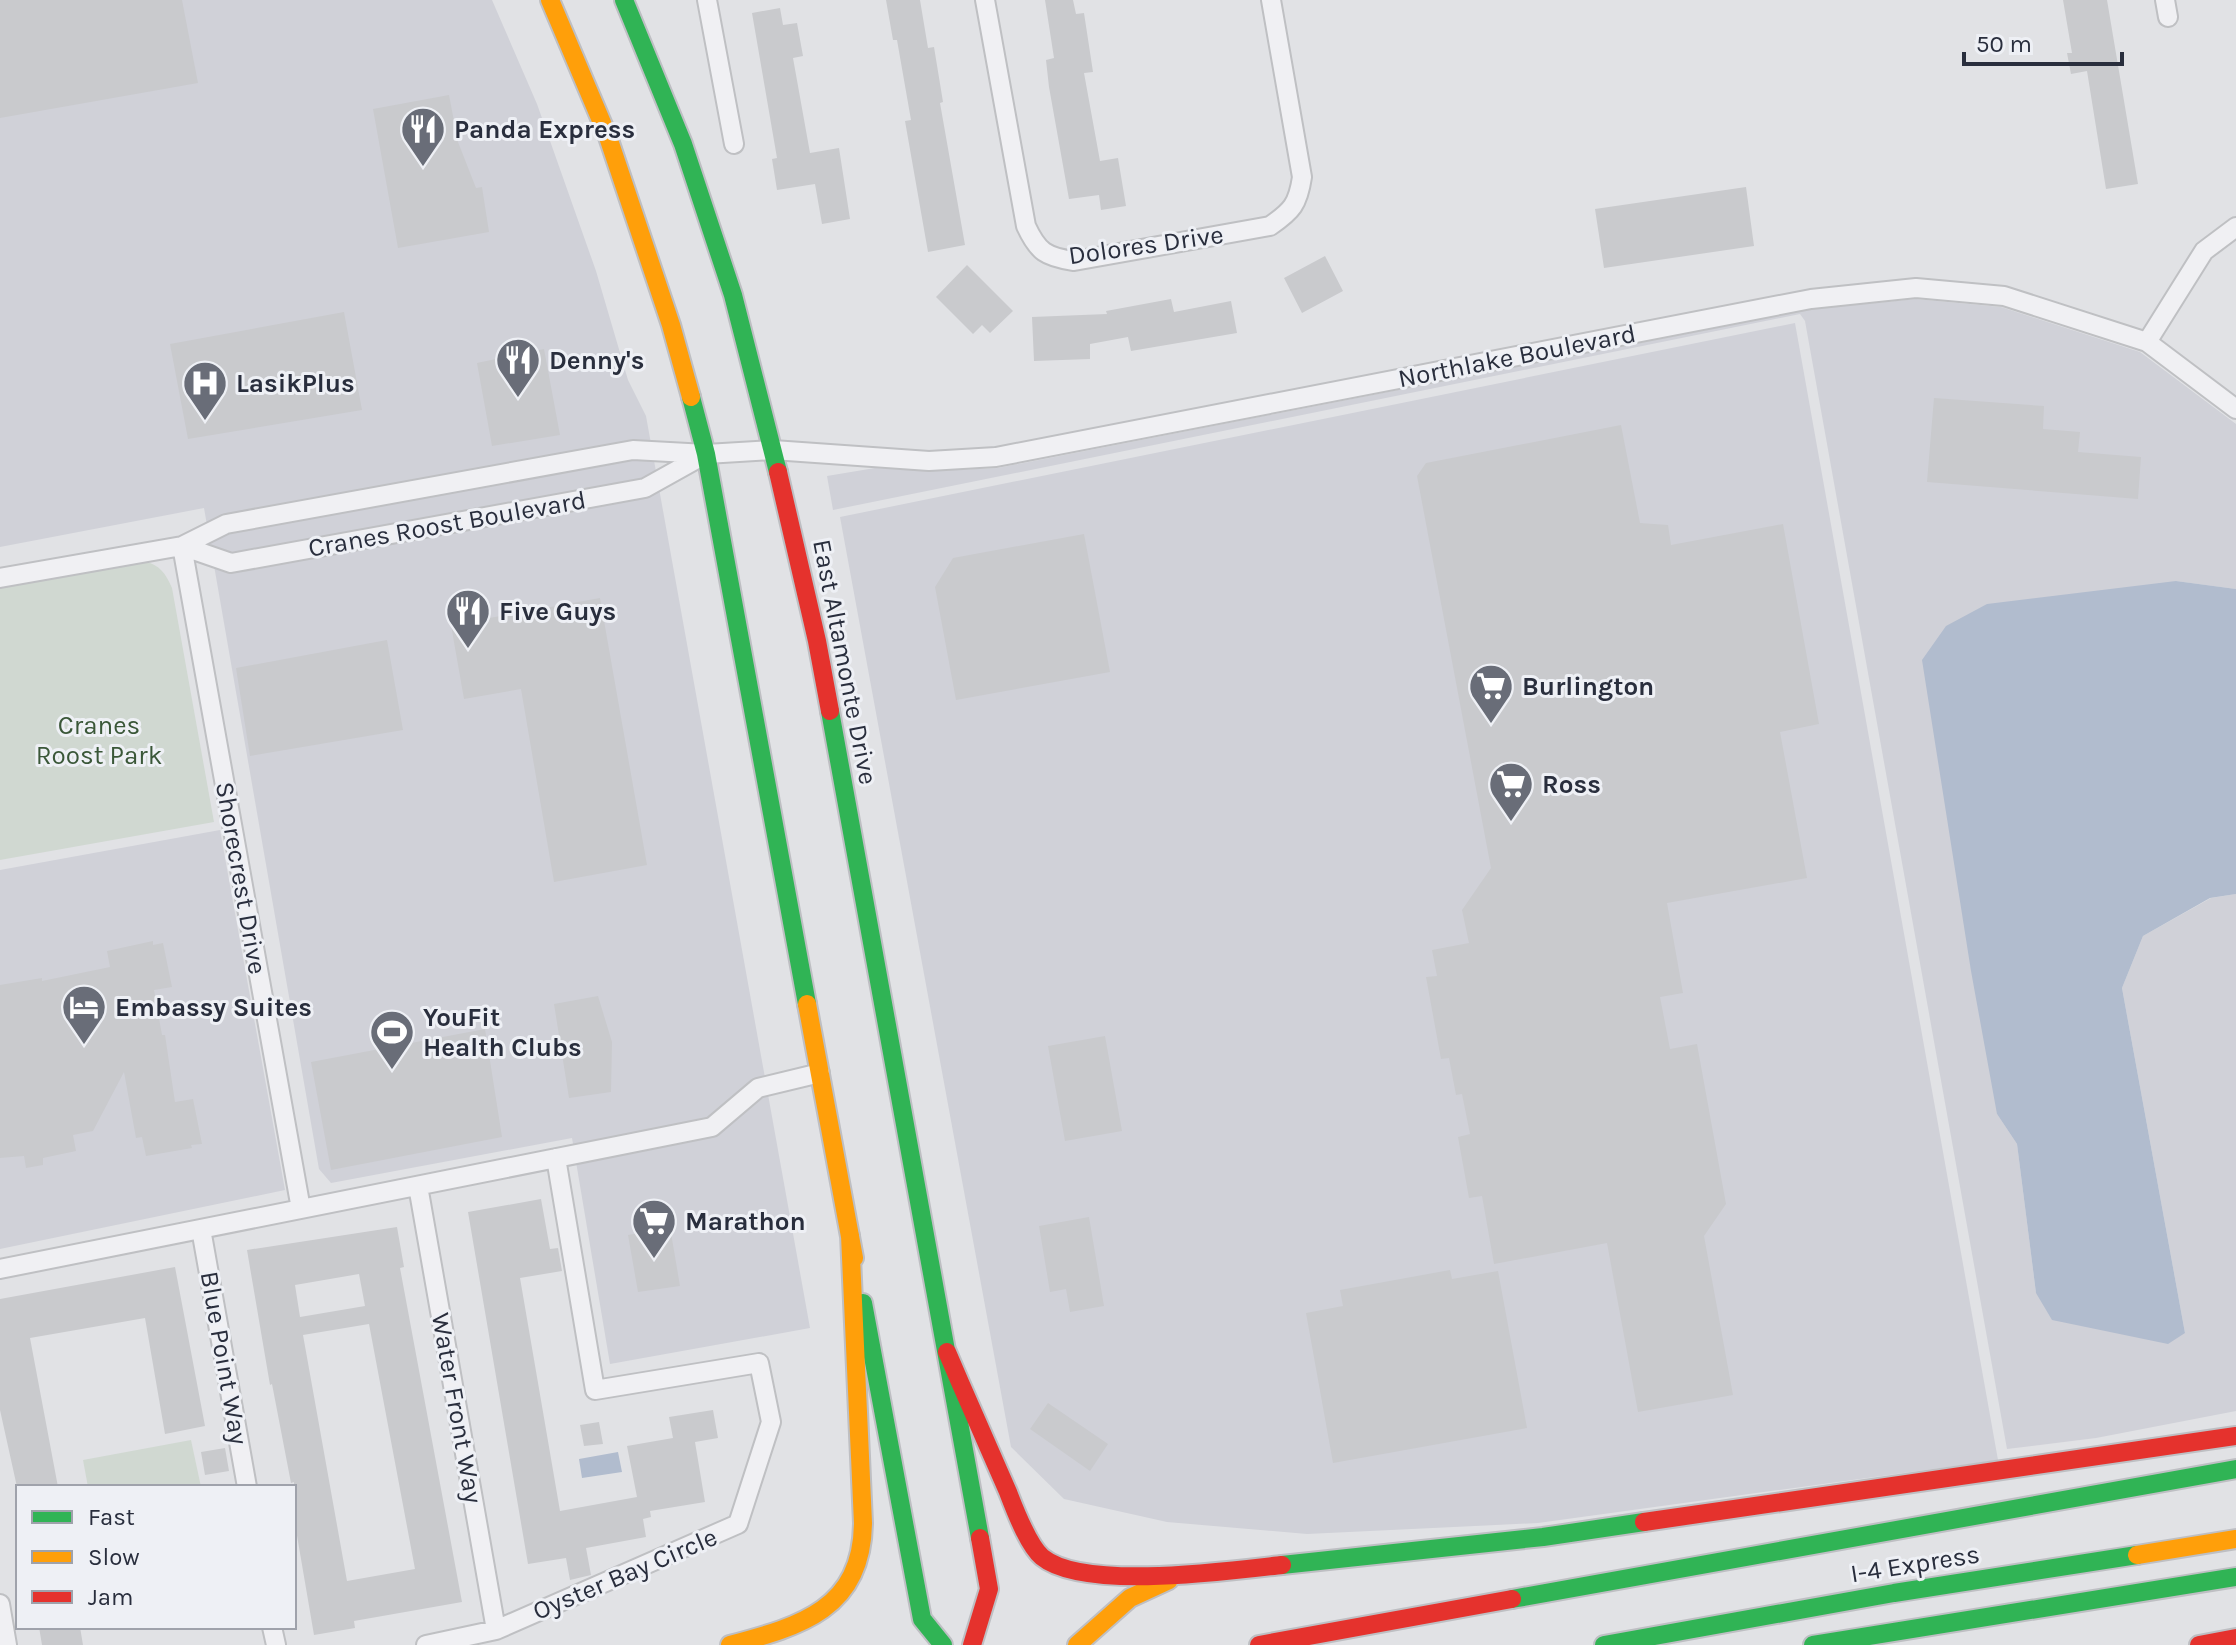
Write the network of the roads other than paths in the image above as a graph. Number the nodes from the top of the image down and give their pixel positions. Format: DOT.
graph roads {
  1 [pos="550,0"];
  2 [pos="624,0"];
  3 [pos="707,0"];
  4 [pos="985,0"];
  5 [pos="1271,0"];
  6 [pos="734,144"];
  7 [pos="2236,227"];
  8 [pos="2147,342"];
  9 [pos="2236,409"];
  10 [pos="773,450"];
  11 [pos="706,454"];
  12 [pos="182,546"];
  13 [pos="0,578"];
  14 [pos="820,1073"];
  15 [pos="556,1158"];
  16 [pos="418,1186"];
  17 [pos="301,1209"];
  18 [pos="201,1229"];
  19 [pos="850,1235"];
  20 [pos="0,1269"];
  21 [pos="947,1352"];
  22 [pos="2236,1436"];
  23 [pos="2236,1469"];
  24 [pos="247,1485"];
  25 [pos="2236,1539"];
  26 [pos="1184,1576"];
  27 [pos="2236,1577"];
  28 [pos="0,1604"];
  29 [pos="496,1630"];
  30 [pos="2236,1638"];
  31 [pos="7,1645"];
  32 [pos="426,1645"];
  33 [pos="730,1645"];
  34 [pos="943,1645"];
  35 [pos="972,1645"];
  36 [pos="1077,1645"];
  37 [pos="1259,1645"];
  38 [pos="1604,1645"];
  39 [pos="1813,1645"];
  40 [pos="2199,1645"];
  1 -- 11 [label="main road"];
  2 -- 10 [label="main road, East Altamonte Drive"];
  3 -- 6 [label="street"];
  4 -- 5 [label="street, Dolores Drive"];
  7 -- 8 [label="street"];
  8 -- 9 [label="street, Northlake Boulevard"];
  8 -- 10 [label="street, Northlake Boulevard"];
  10 -- 11 [label="street, Cranes Roost Boulevard"];
  10 -- 21 [label="main road, East Altamonte Drive"];
  11 -- 12 [label="street, Cranes Roost Boulevard"];
  11 -- 12 [label="street, Cranes Roost Boulevard"];
  11 -- 14 [label="main road"];
  12 -- 13 [label="street, Cranes Roost Boulevard"];
  12 -- 17 [label="street, Shorecrest Drive"];
  14 -- 15 [label="street"];
  14 -- 19 [label="main road"];
  15 -- 16 [label="street"];
  15 -- 29 [label="street, Oyster Bay Circle"];
  16 -- 17 [label="street"];
  16 -- 29 [label="street, Water Front Way"];
  17 -- 18 [label="street"];
  18 -- 20 [label="street"];
  18 -- 24 [label="street, Blue Point Way"];
  19 -- 33 [label="main road"];
  19 -- 34 [label="main road"];
  21 -- 26 [label="main road"];
  21 -- 35 [label="main road"];
  22 -- 26 [label="main road"];
  23 -- 37 [label="main road"];
  25 -- 38 [label="main road, I-4 Express"];
  26 -- 36 [label="main road"];
  27 -- 39 [label="main road"];
  28 -- 31 [label="street"];
  29 -- 32 [label="street, Oyster Bay Circle"];
  30 -- 40 [label="main road"];
}
